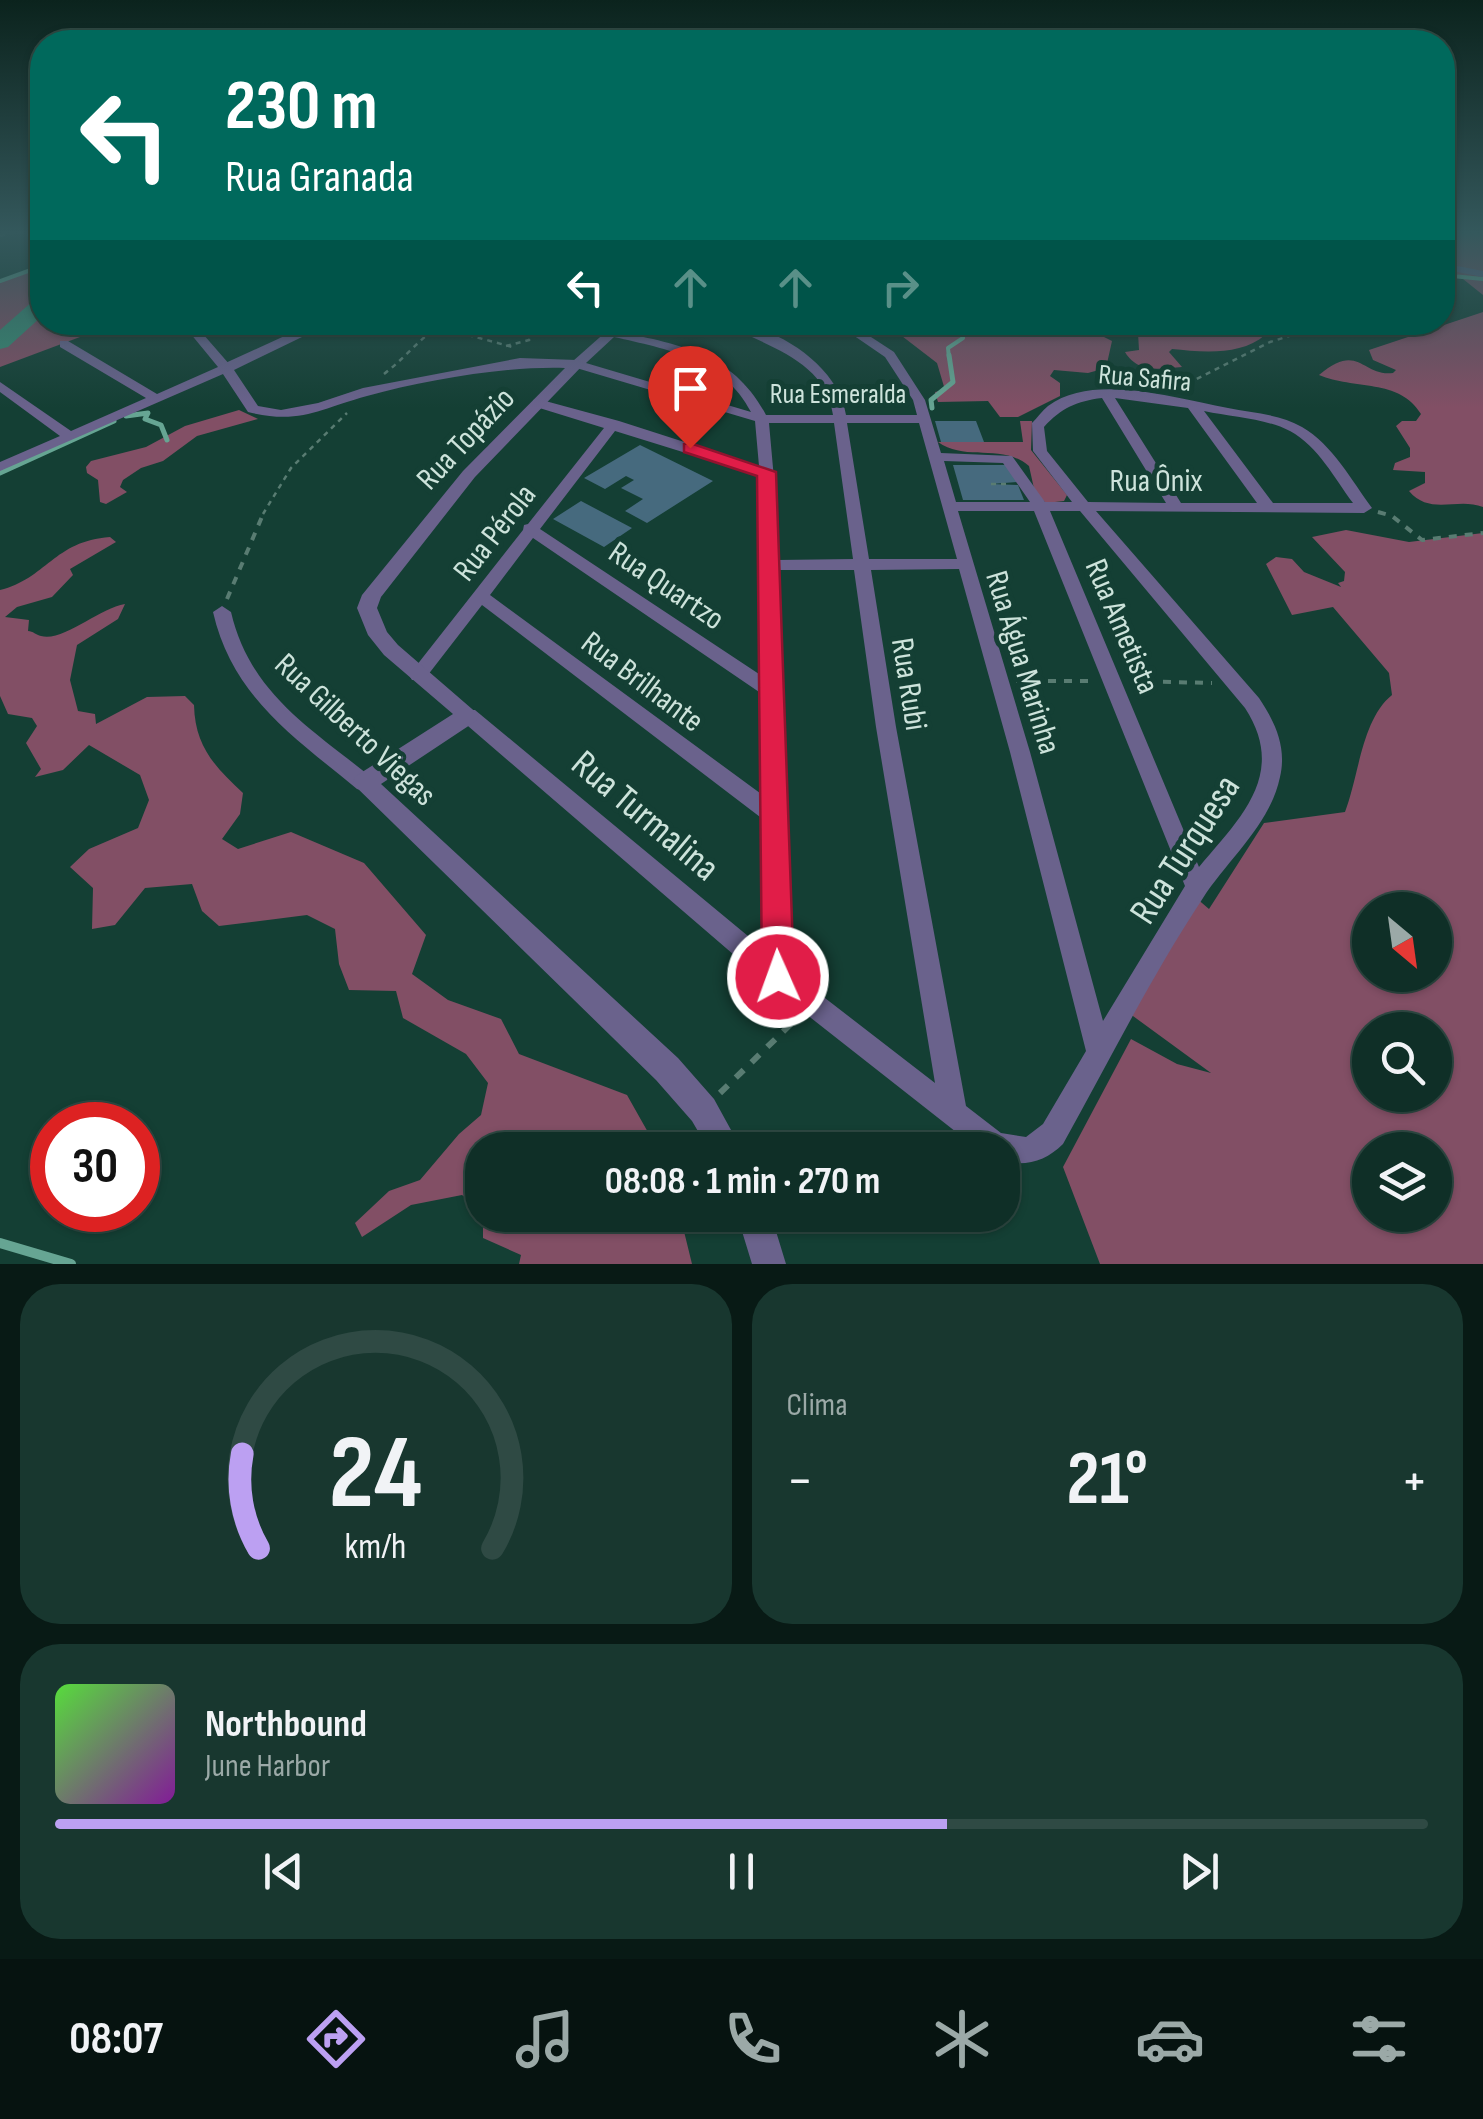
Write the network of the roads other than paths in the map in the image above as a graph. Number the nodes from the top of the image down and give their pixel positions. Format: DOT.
graph roads {
  1 [pos="198,335"];
  2 [pos="298,335"];
  3 [pos="609,335"];
  4 [pos="637,335"];
  5 [pos="763,335"];
  6 [pos="858,335"];
  7 [pos="64,344"];
  8 [pos="578,364"];
  9 [pos="226,368"];
  10 [pos="0,386"];
  11 [pos="1106,394"];
  12 [pos="155,398"];
  13 [pos="538,403"];
  14 [pos="1193,406"];
  15 [pos="842,418"];
  16 [pos="761,419"];
  17 [pos="926,419"];
  18 [pos="614,424"];
  19 [pos="70,436"];
  20 [pos="937,457"];
  21 [pos="0,467"];
  22 [pos="766,472"];
  23 [pos="948,506"];
  24 [pos="1040,506"];
  25 [pos="1082,507"];
  26 [pos="1268,507"];
  27 [pos="1177,508"];
  28 [pos="1364,508"];
  29 [pos="529,528"];
  30 [pos="964,564"];
  31 [pos="768,565"];
  32 [pos="861,565"];
  33 [pos="479,595"];
  34 [pos="367,608"];
  35 [pos="222,612"];
  36 [pos="418,675"];
  37 [pos="771,691"];
  38 [pos="468,715"];
  39 [pos="364,783"];
  40 [pos="772,814"];
  41 [pos="1197,888"];
  42 [pos="778,977"];
  43 [pos="1099,1053"];
  44 [pos="954,1114"];
  45 [pos="716,1132"];
  46 [pos="1044,1145"];
  47 [pos="759,1232"];
  48 [pos="769,1264"];
  1 -- 9 [label="street"];
  2 -- 9 [label="street"];
  3 -- 8 [label="street, Rua Topázio"];
  4 -- 16 [label="street"];
  5 -- 15 [label="street, Rua Rubi"];
  6 -- 17 [label="street, Rua Água Marinha"];
  7 -- 12 [label="street"];
  8 -- 9 [label="street"];
  8 -- 13 [label="street, Rua Topázio"];
  8 -- 16 [label="street, Rua Esmeralda"];
  9 -- 12 [label="street"];
  10 -- 19 [label="street"];
  11 -- 14 [label="street, Rua Safira"];
  11 -- 25 [label="street, Rua Safira"];
  11 -- 27 [label="street"];
  12 -- 19 [label="street"];
  13 -- 18 [label="street"];
  13 -- 34 [label="street, Rua Topázio"];
  14 -- 26 [label="street"];
  14 -- 28 [label="street, Rua Safira"];
  15 -- 16 [label="street, Rua Esmeralda"];
  15 -- 17 [label="street, Rua Esmeralda"];
  15 -- 32 [label="street, Rua Rubi"];
  16 -- 22 [label="street"];
  17 -- 20 [label="street, Rua Água Marinha"];
  18 -- 22 [label="street"];
  18 -- 29 [label="street, Rua Pérola"];
  19 -- 21 [label="street"];
  20 -- 23 [label="street, Rua Água Marinha"];
  20 -- 24 [label="street, Rua Ametista"];
  22 -- 31 [label="street"];
  23 -- 24 [label="street, Rua Ônix"];
  23 -- 30 [label="street, Rua Água Marinha"];
  24 -- 25 [label="street, Rua Ônix"];
  24 -- 41 [label="street, Rua Ametista"];
  25 -- 27 [label="street, Rua Ônix"];
  25 -- 41 [label="street, Rua Turquesa"];
  26 -- 27 [label="street, Rua Ônix"];
  26 -- 28 [label="street, Rua Ônix"];
  29 -- 33 [label="street, Rua Pérola"];
  29 -- 37 [label="street, Rua Quartzo"];
  30 -- 32 [label="street"];
  30 -- 43 [label="street, Rua Água Marinha"];
  31 -- 32 [label="street"];
  31 -- 37 [label="street"];
  32 -- 44 [label="street, Rua Rubi"];
  33 -- 36 [label="street, Rua Pérola"];
  33 -- 40 [label="street, Rua Brilhante"];
  34 -- 36 [label="street, Rua Turmalina"];
  35 -- 39 [label="street, Rua Gilberto Viegas"];
  36 -- 38 [label="street, Rua Turmalina"];
  37 -- 40 [label="street"];
  38 -- 39 [label="street"];
  38 -- 42 [label="street, Rua Turmalina"];
  39 -- 45 [label="street, Rua Gilberto Viegas"];
  40 -- 42 [label="street"];
  41 -- 43 [label="street, Rua Turquesa"];
  42 -- 44 [label="street, Rua Turmalina"];
  43 -- 46 [label="street, Rua Turquesa"];
  44 -- 46 [label="street, Rua Turmalina"];
  47 -- 48 [label="street"];
}
